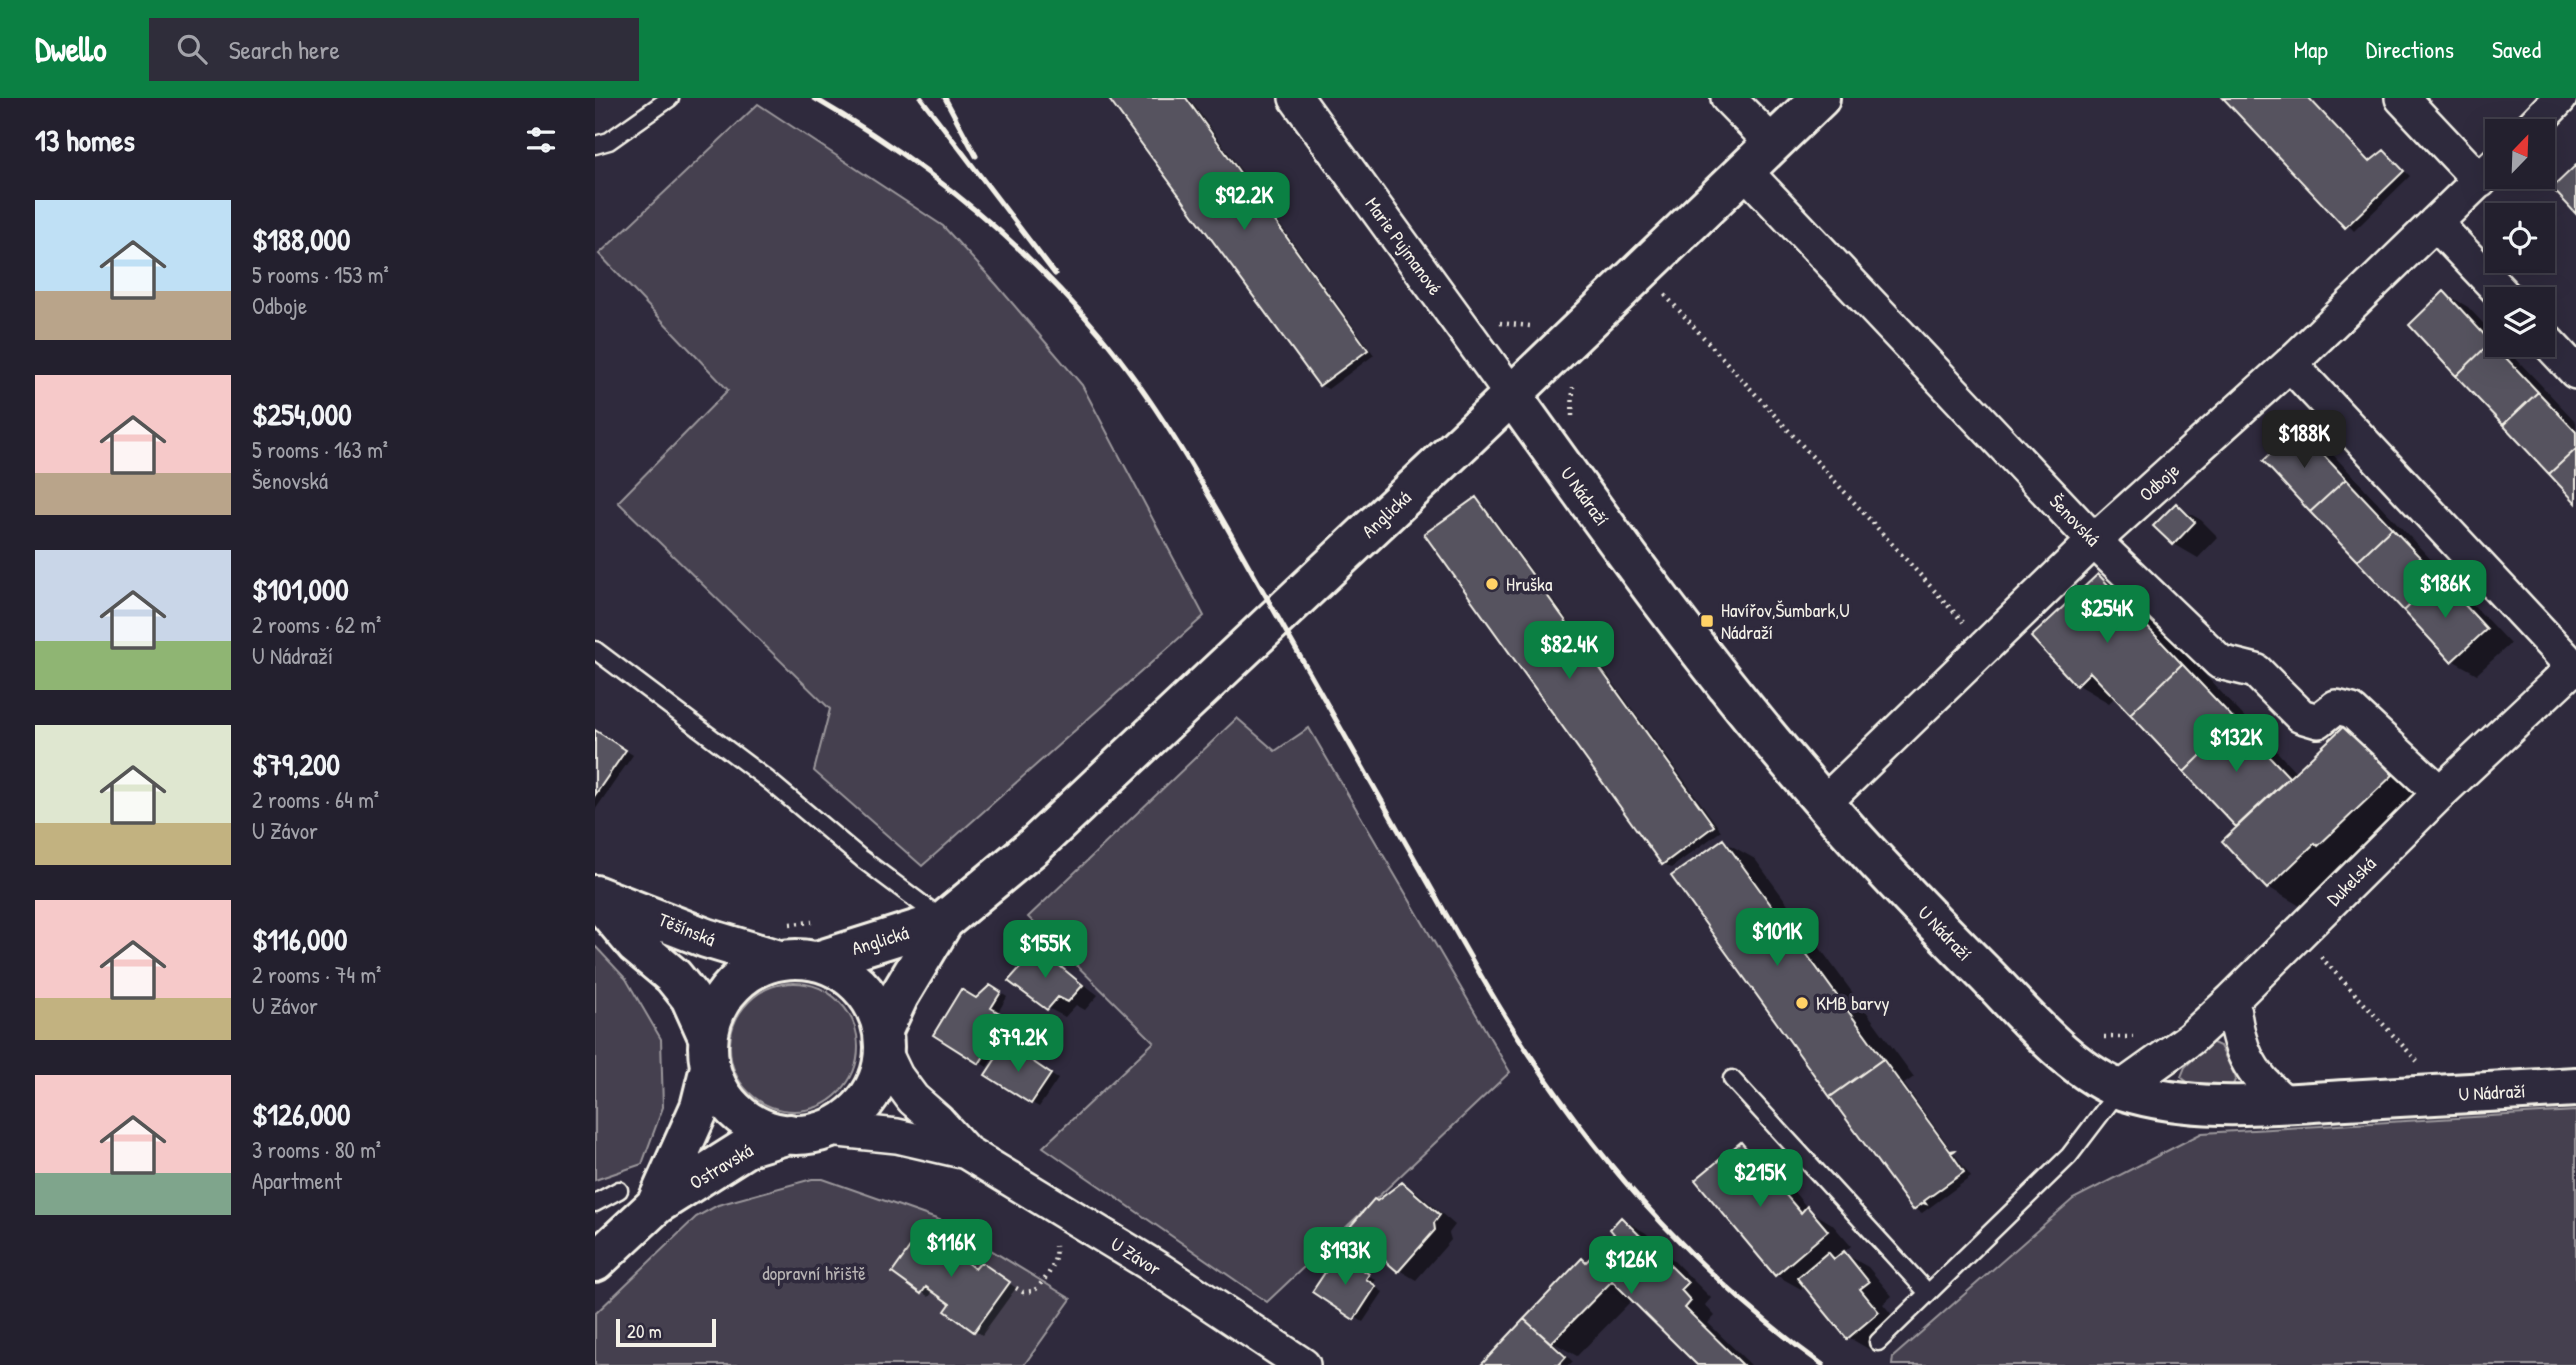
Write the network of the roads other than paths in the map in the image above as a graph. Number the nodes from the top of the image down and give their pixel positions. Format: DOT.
graph roads {
  1 [pos="670,98"];
  2 [pos="1296,98"];
  3 [pos="1728,98"];
  4 [pos="1820,98"];
  5 [pos="2402,98"];
  6 [pos="2560,98"];
  7 [pos="2540,119"];
  8 [pos="1772,143"];
  9 [pos="595,145"];
  10 [pos="2485,169"];
  11 [pos="1744,170"];
  12 [pos="2485,176"];
  13 [pos="2435,223"];
  14 [pos="2496,287"];
  15 [pos="2555,350"];
  16 [pos="2290,364"];
  17 [pos="2576,372"];
  18 [pos="1511,394"];
  19 [pos="2094,541"];
  20 [pos="595,650"];
  21 [pos="2575,668"];
  22 [pos="2440,793"];
  23 [pos="1824,803"];
  24 [pos="595,896"];
  25 [pos="944,921"];
  26 [pos="779,942"];
  27 [pos="817,961"];
  28 [pos="2232,1000"];
  29 [pos="884,1041"];
  30 [pos="709,1052"];
  31 [pos="1732,1079"];
  32 [pos="2576,1087"];
  33 [pos="2120,1089"];
  34 [pos="2286,1103"];
  35 [pos="829,1129"];
  36 [pos="789,1134"];
  37 [pos="966,1152"];
  38 [pos="619,1190"];
  39 [pos="595,1203"];
  40 [pos="656,1205"];
  41 [pos="595,1262"];
  42 [pos="1928,1293"];
  43 [pos="1878,1342"];
  44 [pos="1303,1365"];
  1 -- 9 [label="lane"];
  2 -- 18 [label="street, Marie Pujmanové"];
  3 -- 8 [label="street"];
  4 -- 8 [label="street, Anglická"];
  5 -- 10 [label="street"];
  6 -- 7 [label="street"];
  8 -- 11 [label="street, Anglická"];
  11 -- 18 [label="street, Anglická"];
  11 -- 19 [label="street, Šenovská"];
  12 -- 13 [label="street, Odboje"];
  13 -- 14 [label="street"];
  13 -- 16 [label="street, Odboje"];
  15 -- 17 [label="street"];
  16 -- 19 [label="street, Odboje"];
  16 -- 21 [label="street"];
  18 -- 23 [label="street, U Nádraží"];
  18 -- 25 [label="street, Anglická"];
  19 -- 22 [label="street, Šenovská"];
  19 -- 23 [label="street, Odboje"];
  20 -- 25 [label="lane"];
  21 -- 22 [label="street, Dukelská"];
  22 -- 28 [label="street, Dukelská"];
  23 -- 33 [label="street, U Nádraží"];
  24 -- 26 [label="street, Těšínská"];
  24 -- 30 [label="street, Těšínská"];
  25 -- 27 [label="street, Anglická"];
  25 -- 29 [label="street, Anglická"];
  26 -- 27 [label="street"];
  26 -- 30 [label="street"];
  27 -- 29 [label="street"];
  28 -- 33 [label="street, Dukelská"];
  28 -- 34 [label="street"];
  29 -- 35 [label="street"];
  29 -- 37 [label="street, U Závor"];
  30 -- 36 [label="street"];
  30 -- 40 [label="street, Ostravská"];
  31 -- 42 [label="lane"];
  32 -- 34 [label="street, U Nádraží"];
  33 -- 34 [label="street, U Nádraží"];
  33 -- 42 [label="lane"];
  35 -- 36 [label="street"];
  35 -- 37 [label="street, U Závor"];
  36 -- 40 [label="street, Ostravská"];
  37 -- 44 [label="street, U Závor"];
  38 -- 39 [label="lane"];
  40 -- 41 [label="street, Ostravská"];
  42 -- 43 [label="lane"];
}
